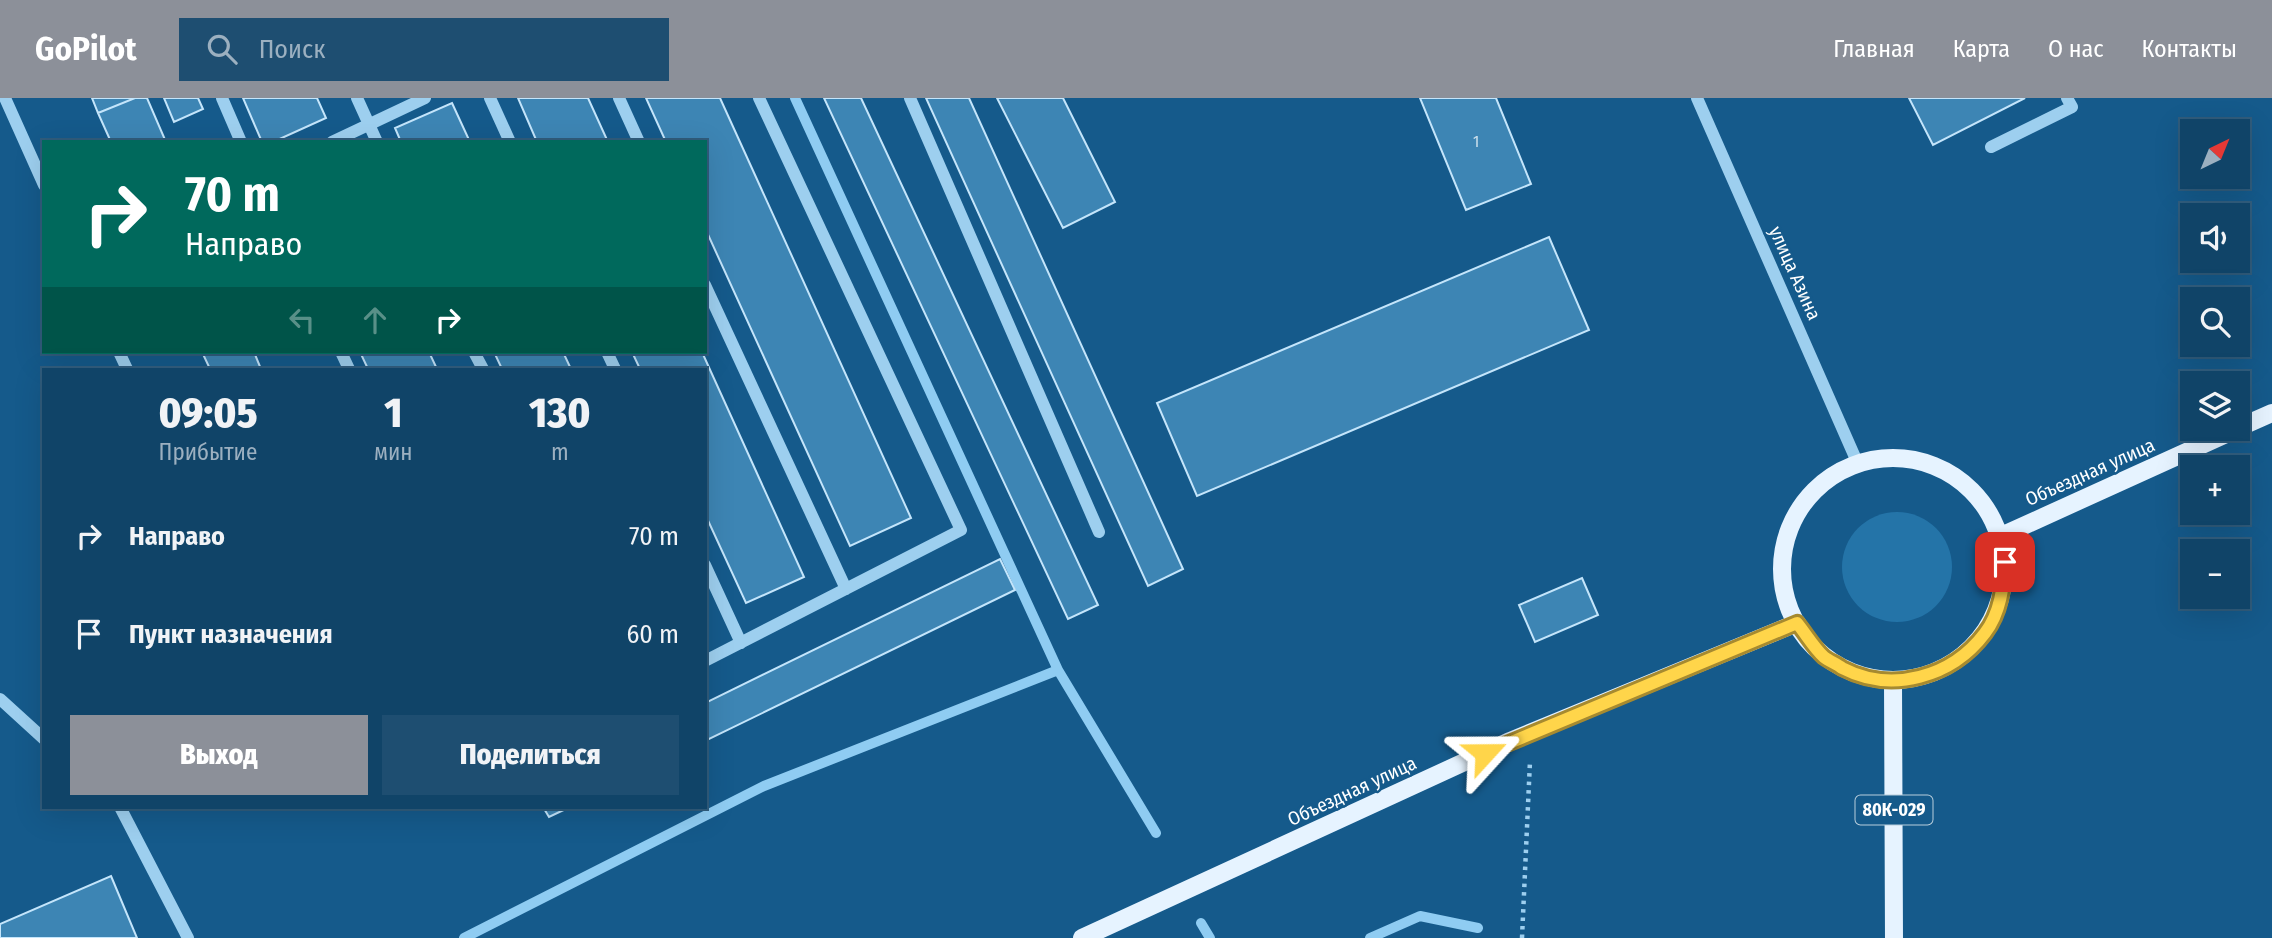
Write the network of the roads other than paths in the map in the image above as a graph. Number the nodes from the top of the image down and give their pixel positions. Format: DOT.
graph roads {
  1 [pos="5,98"];
  2 [pos="222,98"];
  3 [pos="357,98"];
  4 [pos="425,98"];
  5 [pos="490,98"];
  6 [pos="619,98"];
  7 [pos="759,98"];
  8 [pos="910,98"];
  9 [pos="1697,98"];
  10 [pos="2067,98"];
  11 [pos="369,124"];
  12 [pos="240,140"];
  13 [pos="336,140"];
  14 [pos="376,140"];
  15 [pos="509,140"];
  16 [pos="638,140"];
  17 [pos="1991,147"];
  18 [pos="42,181"];
  19 [pos="707,289"];
  20 [pos="2272,413"];
  21 [pos="2250,423"];
  22 [pos="2209,441"];
  23 [pos="1858,464"];
  24 [pos="1099,532"];
  25 [pos="1999,537"];
  26 [pos="707,569"];
  27 [pos="846,589"];
  28 [pos="1797,623"];
  29 [pos="741,643"];
  30 [pos="707,660"];
  31 [pos="1893,681"];
  32 [pos="0,699"];
  33 [pos="42,736"];
  34 [pos="121,809"];
  35 [pos="188,938"];
  36 [pos="1082,938"];
  37 [pos="1894,938"];
  1 -- 18 [label="street"];
  2 -- 12 [label="street"];
  3 -- 11 [label="street"];
  4 -- 11 [label="street"];
  5 -- 15 [label="street"];
  6 -- 16 [label="street"];
  7 -- 27 [label="street"];
  8 -- 24 [label="street"];
  9 -- 23 [label="street, улица Азина"];
  10 -- 17 [label="street"];
  11 -- 13 [label="street"];
  11 -- 14 [label="street"];
  19 -- 27 [label="street"];
  20 -- 21 [label="main road, Объездная улица"];
  22 -- 25 [label="main road, Объездная улица"];
  23 -- 25 [label="main road"];
  23 -- 28 [label="main road"];
  25 -- 31 [label="main road"];
  26 -- 29 [label="street"];
  27 -- 29 [label="street"];
  28 -- 31 [label="main road"];
  28 -- 36 [label="main road, Объездная улица"];
  29 -- 30 [label="street"];
  31 -- 37 [label="main road, 80К-029"];
  32 -- 33 [label="street"];
  34 -- 35 [label="street"];
}
